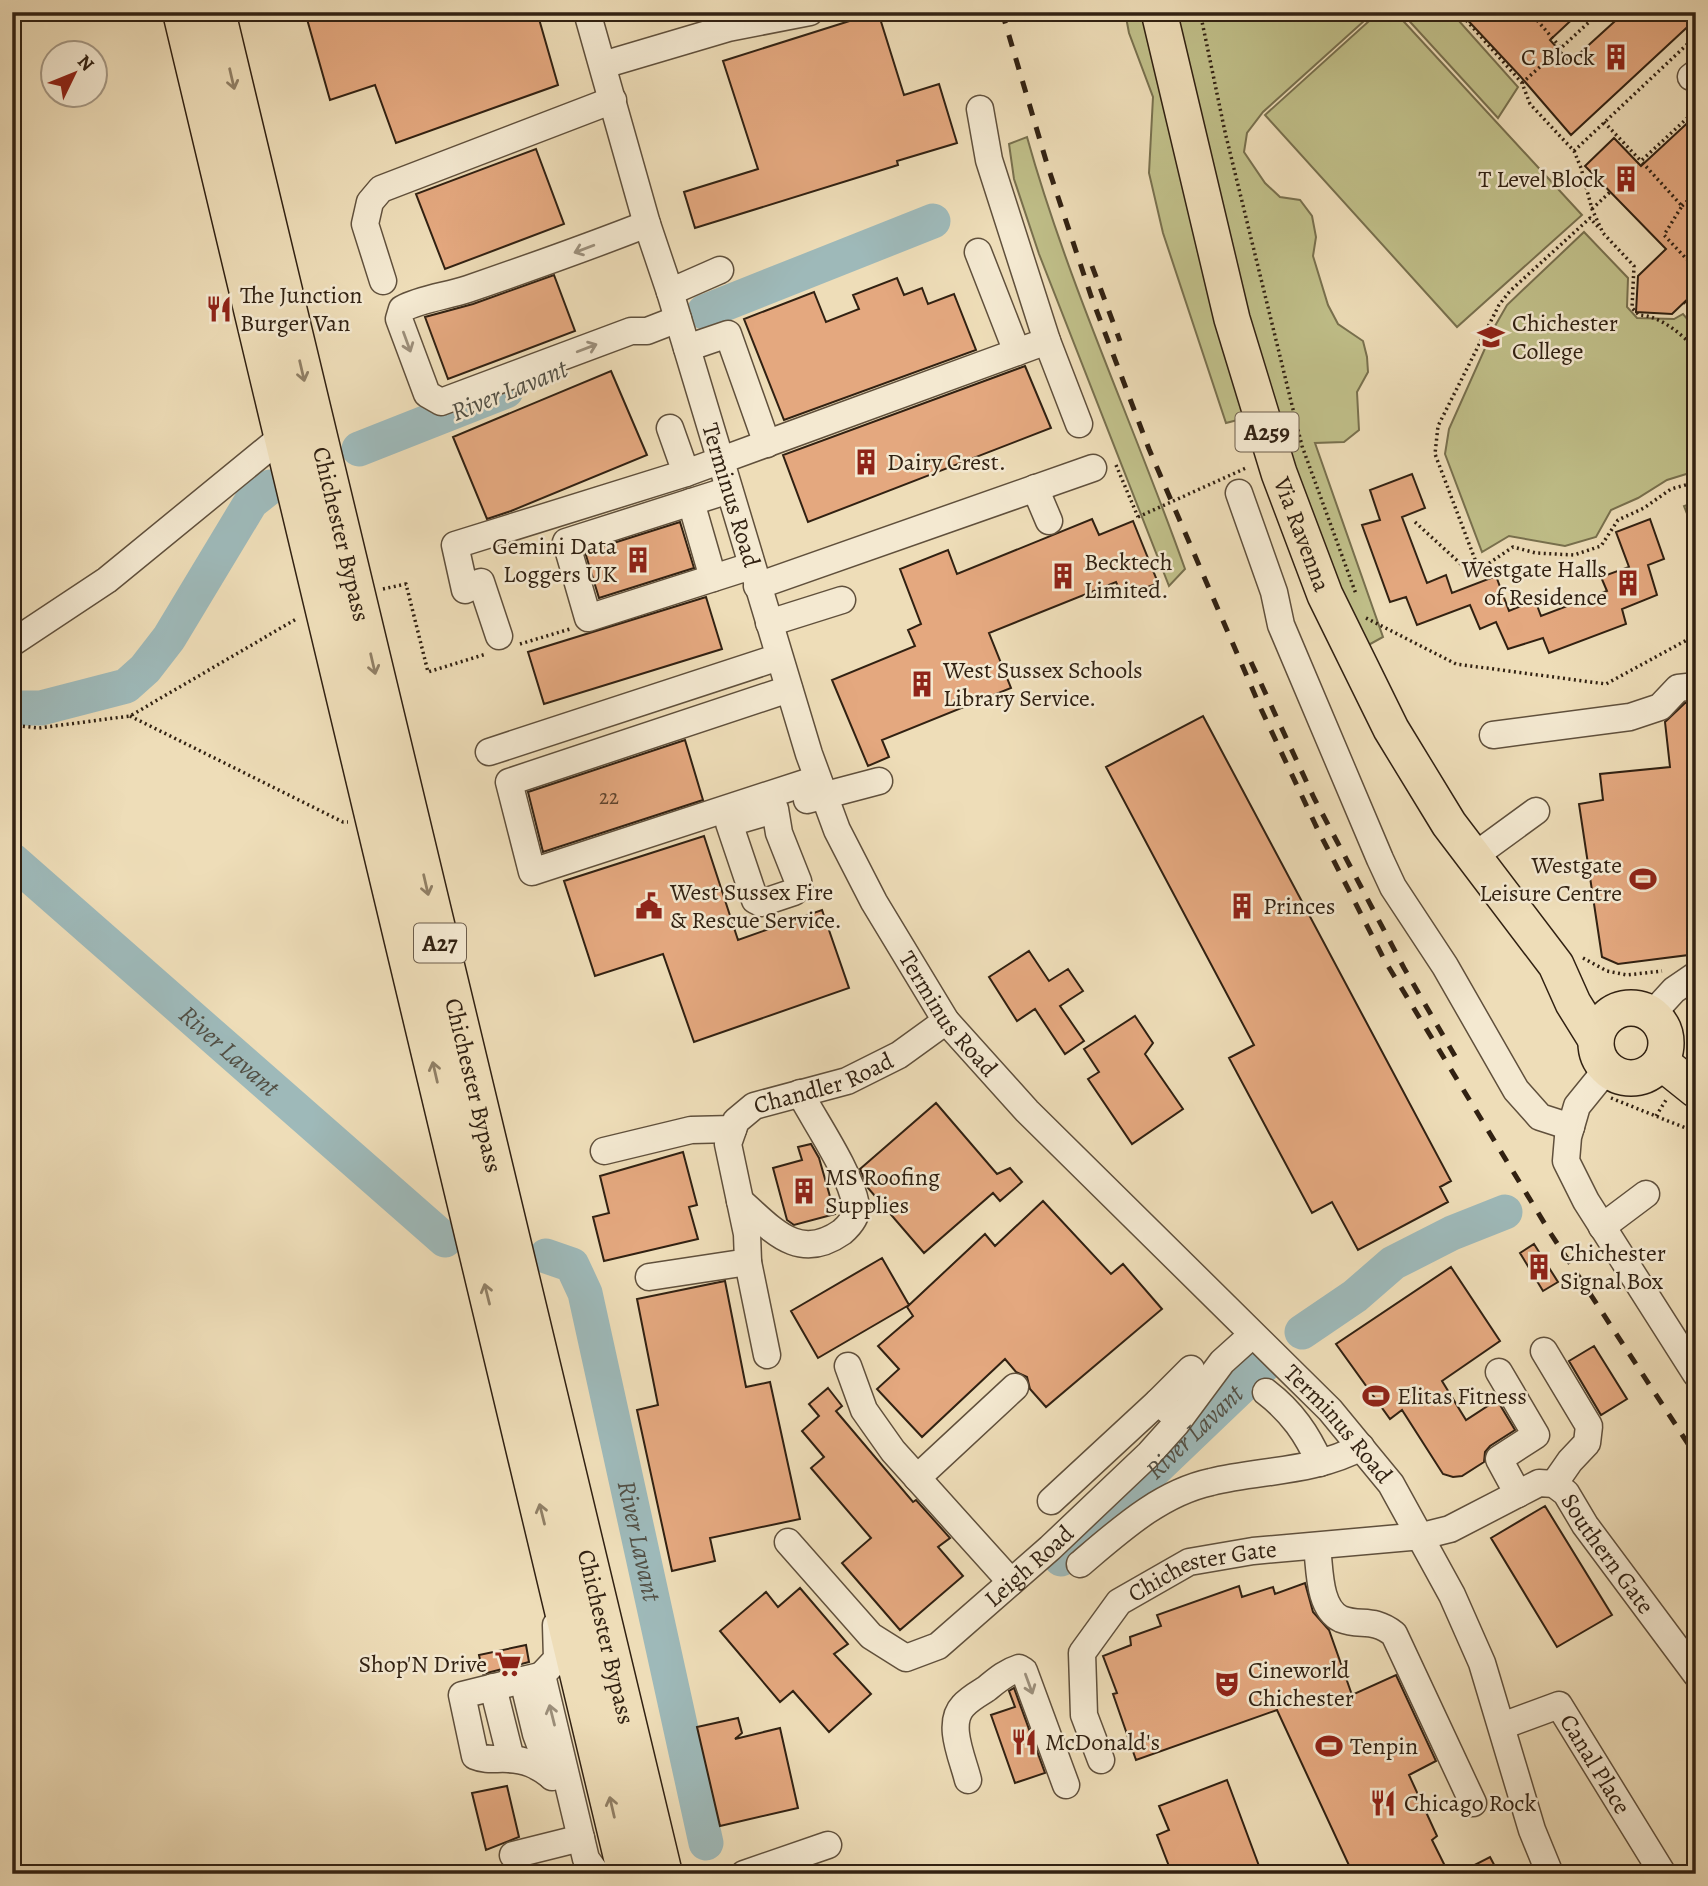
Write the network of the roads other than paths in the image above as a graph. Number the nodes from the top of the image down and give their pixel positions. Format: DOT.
graph roads {
  1 [pos="182,12"];
  2 [pos="216,12"];
  3 [pos="587,12"];
  4 [pos="810,12"];
  5 [pos="1159,12"];
  6 [pos="603,65"];
  7 [pos="613,100"];
  8 [pos="979,109"];
  9 [pos="648,224"];
  10 [pos="978,252"];
  11 [pos="720,270"];
  12 [pos="383,281"];
  13 [pos="670,292"];
  14 [pos="678,319"];
  15 [pos="1047,341"];
  16 [pos="687,348"];
  17 [pos="1017,352"];
  18 [pos="1079,424"];
  19 [pos="670,428"];
  20 [pos="283,436"];
  21 [pos="767,444"];
  22 [pos="721,462"];
  23 [pos="1093,468"];
  24 [pos="686,474"];
  25 [pos="1242,481"];
  26 [pos="1035,488"];
  27 [pos="729,490"];
  28 [pos="691,502"];
  29 [pos="1049,521"];
  30 [pos="754,576"];
  31 [pos="713,578"];
  32 [pos="842,600"];
  33 [pos="769,623"];
  34 [pos="499,636"];
  35 [pos="12,643"];
  36 [pos="779,657"];
  37 [pos="1696,686"];
  38 [pos="789,689"];
  39 [pos="1493,735"];
  40 [pos="489,752"];
  41 [pos="879,781"];
  42 [pos="820,787"];
  43 [pos="775,809"];
  44 [pos="1536,811"];
  45 [pos="1473,858"];
  46 [pos="1566,959"];
  47 [pos="1694,975"];
  48 [pos="1635,1012"];
  49 [pos="946,1021"];
  50 [pos="1661,1062"];
  51 [pos="1599,1065"];
  52 [pos="1696,1090"];
  53 [pos="800,1093"];
  54 [pos="1571,1127"];
  55 [pos="733,1129"];
  56 [pos="604,1151"];
  57 [pos="1646,1194"];
  58 [pos="740,1201"];
  59 [pos="1602,1227"];
  60 [pos="748,1262"];
  61 [pos="649,1277"];
  62 [pos="1252,1335"];
  63 [pos="1544,1351"];
  64 [pos="767,1355"];
  65 [pos="848,1366"];
  66 [pos="1191,1370"];
  67 [pos="1499,1372"];
  68 [pos="1696,1374"];
  69 [pos="1015,1387"];
  70 [pos="1266,1392"];
  71 [pos="1158,1402"];
  72 [pos="1180,1419"];
  73 [pos="1361,1447"];
  74 [pos="1320,1463"];
  75 [pos="917,1478"];
  76 [pos="1554,1484"];
  77 [pos="1518,1494"];
  78 [pos="1051,1501"];
  79 [pos="1422,1536"];
  80 [pos="788,1542"];
  81 [pos="1317,1547"];
  82 [pos="554,1560"];
  83 [pos="1080,1564"];
  84 [pos="1011,1582"];
  85 [pos="1696,1674"];
  86 [pos="509,1684"];
  87 [pos="1502,1726"];
  88 [pos="1101,1760"];
  89 [pos="522,1764"];
  90 [pos="968,1780"];
  91 [pos="1066,1786"];
  92 [pos="572,1799"];
  93 [pos="1473,1803"];
  94 [pos="581,1838"];
  95 [pos="828,1845"];
  96 [pos="513,1855"];
  97 [pos="597,1874"];
  98 [pos="627,1874"];
  99 [pos="663,1874"];
  100 [pos="744,1874"];
  101 [pos="1550,1874"];
  102 [pos="1663,1874"];
  1 -- 20 [label="highway, Chichester Bypass / A27"];
  2 -- 99 [label="highway, Chichester Bypass / A27, one-way"];
  3 -- 6 [label="street, Terminus Road"];
  4 -- 6 [label="street"];
  5 -- 45 [label="main road, Via Ravenna / A259"];
  6 -- 7 [label="street, Terminus Road"];
  7 -- 9 [label="street, Terminus Road"];
  7 -- 12 [label="street"];
  8 -- 15 [label="street"];
  9 -- 13 [label="street, Terminus Road"];
  9 -- 14 [label="street, one-way"];
  10 -- 17 [label="street"];
  11 -- 13 [label="street"];
  13 -- 14 [label="street, Terminus Road"];
  14 -- 16 [label="street, Terminus Road"];
  15 -- 17 [label="street"];
  15 -- 18 [label="street"];
  16 -- 21 [label="street"];
  16 -- 22 [label="street, Terminus Road"];
  17 -- 21 [label="street"];
  19 -- 24 [label="street"];
  20 -- 35 [label="street"];
  82 -- 20 [label="highway, Chichester Bypass / A27, one-way"];
  21 -- 22 [label="street"];
  22 -- 24 [label="street"];
  22 -- 27 [label="street, Terminus Road"];
  23 -- 26 [label="street"];
  24 -- 34 [label="street"];
  25 -- 54 [label="street"];
  26 -- 29 [label="street"];
  26 -- 30 [label="street"];
  27 -- 28 [label="street"];
  27 -- 30 [label="street, Terminus Road"];
  28 -- 31 [label="street"];
  28 -- 31 [label="street"];
  30 -- 31 [label="street"];
  30 -- 33 [label="street, Terminus Road"];
  32 -- 33 [label="street"];
  33 -- 36 [label="street, Terminus Road"];
  36 -- 38 [label="street, Terminus Road"];
  36 -- 40 [label="street"];
  37 -- 39 [label="street"];
  38 -- 42 [label="street, Terminus Road"];
  38 -- 42 [label="street"];
  41 -- 42 [label="street"];
  42 -- 43 [label="street"];
  42 -- 49 [label="street, Terminus Road"];
  43 -- 43 [label="street"];
  44 -- 45 [label="street"];
  45 -- 46 [label="main road, Via Ravenna"];
  46 -- 48 [label="main road, Via Ravenna"];
  46 -- 51 [label="main road, Via Ravenna"];
  47 -- 48 [label="street"];
  48 -- 50 [label="main road"];
  48 -- 51 [label="main road"];
  49 -- 53 [label="street, Chandler Road"];
  49 -- 62 [label="street, Terminus Road"];
  50 -- 51 [label="main road"];
  50 -- 52 [label="main road"];
  51 -- 54 [label="street"];
  53 -- 55 [label="street, Chandler Road"];
  53 -- 58 [label="street"];
  54 -- 59 [label="street"];
  55 -- 56 [label="street"];
  55 -- 58 [label="street, Chandler Road"];
  57 -- 59 [label="street"];
  58 -- 60 [label="street, Chandler Road"];
  59 -- 68 [label="street"];
  60 -- 61 [label="street"];
  60 -- 64 [label="street, Chandler Road"];
  62 -- 72 [label="street, Leigh Road"];
  62 -- 73 [label="street, Terminus Road"];
  63 -- 76 [label="street"];
  65 -- 75 [label="street"];
  66 -- 71 [label="street"];
  67 -- 77 [label="street"];
  69 -- 75 [label="street"];
  70 -- 74 [label="street"];
  71 -- 72 [label="street"];
  71 -- 78 [label="street"];
  72 -- 84 [label="street, Leigh Road"];
  73 -- 74 [label="street"];
  73 -- 79 [label="street, Terminus Road"];
  74 -- 83 [label="street"];
  75 -- 84 [label="street"];
  76 -- 77 [label="street, Southern Gate"];
  76 -- 85 [label="street, Southern Gate"];
  77 -- 79 [label="street, Southern Gate"];
  79 -- 81 [label="street, Chichester Gate"];
  79 -- 87 [label="street, Terminus Road"];
  80 -- 84 [label="street, Leigh Road"];
  81 -- 88 [label="street, Chichester Gate"];
  81 -- 93 [label="street"];
  82 -- 86 [label="street"];
  98 -- 82 [label="highway, Chichester Bypass / A27, one-way"];
  86 -- 89 [label="street"];
  86 -- 89 [label="street"];
  92 -- 86 [label="street, one-way"];
  87 -- 101 [label="street, Terminus Road"];
  87 -- 102 [label="street, Canal Place"];
  89 -- 92 [label="street"];
  90 -- 91 [label="street, one-way"];
  92 -- 94 [label="street"];
  94 -- 96 [label="street"];
  94 -- 97 [label="street"];
  95 -- 100 [label="street"];
}
